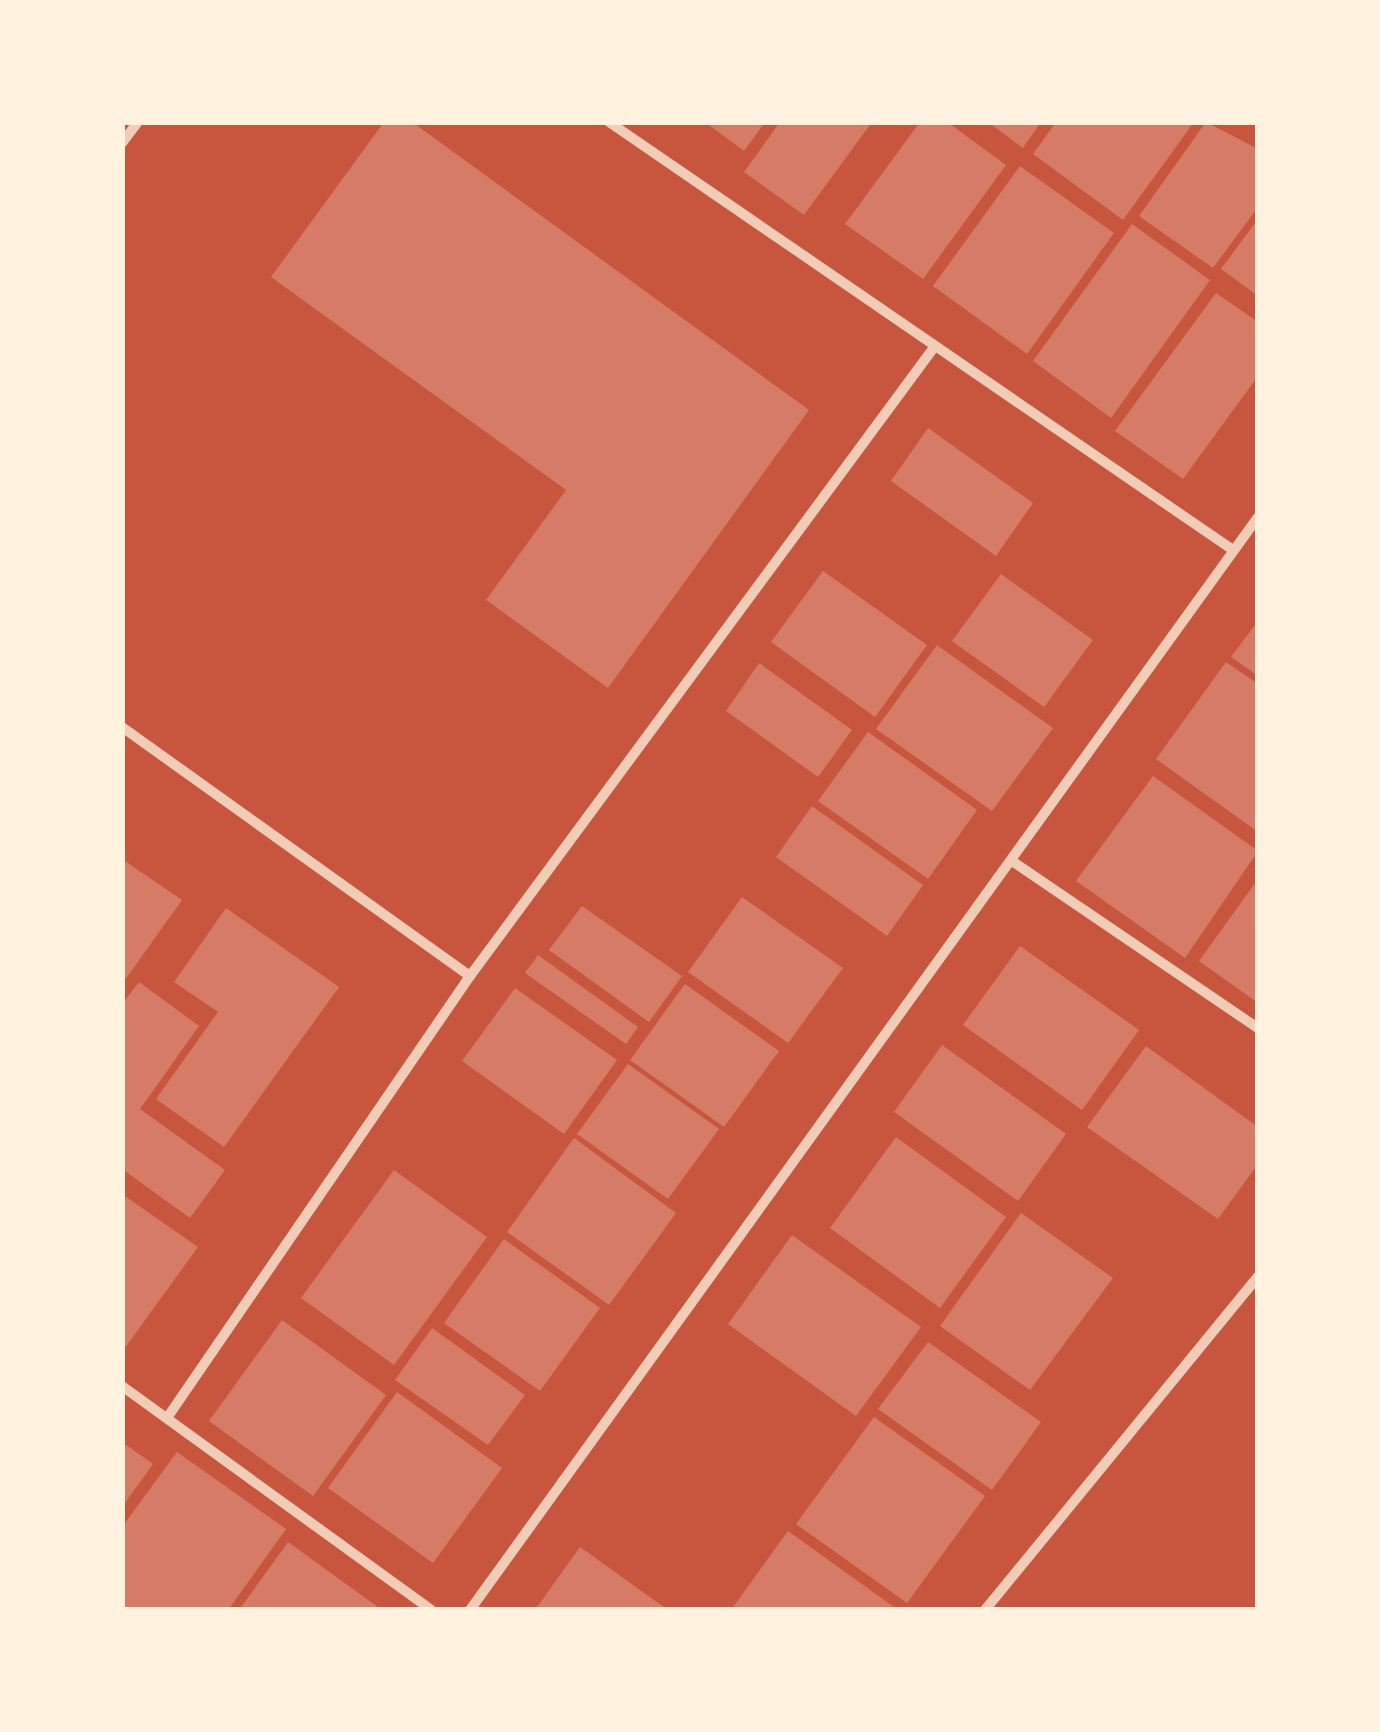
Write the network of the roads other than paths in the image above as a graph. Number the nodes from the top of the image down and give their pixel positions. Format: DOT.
graph roads {
  1 [pos="138,122"];
  2 [pos="609,122"];
  3 [pos="122,143"];
  4 [pos="935,346"];
  5 [pos="1258,517"];
  6 [pos="1233,550"];
  7 [pos="122,726"];
  8 [pos="1012,861"];
  9 [pos="470,976"];
  10 [pos="1258,1028"];
  11 [pos="1258,1277"];
  12 [pos="122,1386"];
  13 [pos="167,1418"];
  14 [pos="432,1610"];
  15 [pos="470,1610"];
  16 [pos="985,1610"];
  1 -- 3 [label="street"];
  2 -- 4 [label="street"];
  4 -- 6 [label="street"];
  4 -- 9 [label="street"];
  5 -- 6 [label="street"];
  6 -- 8 [label="street"];
  7 -- 9 [label="street"];
  8 -- 10 [label="street"];
  8 -- 15 [label="street"];
  9 -- 13 [label="street"];
  11 -- 16 [label="street"];
  12 -- 13 [label="street"];
  13 -- 14 [label="street"];
}
